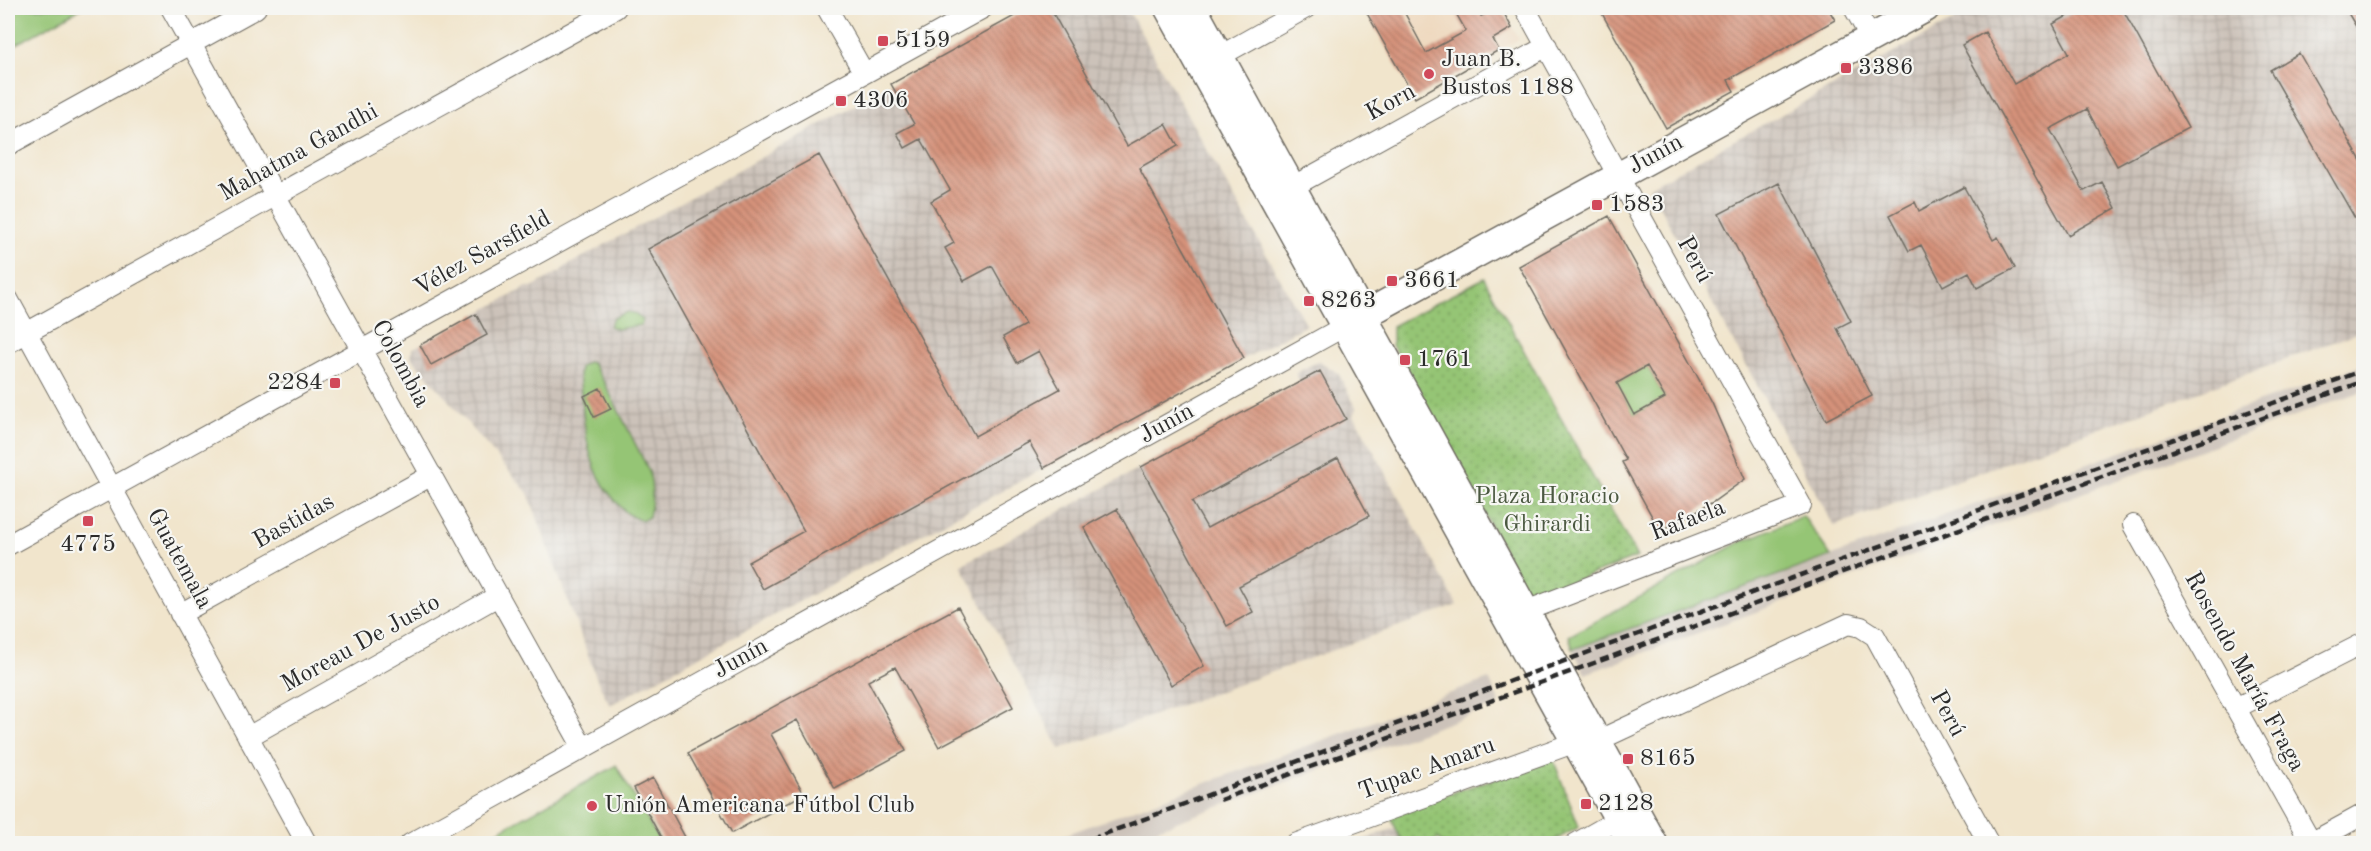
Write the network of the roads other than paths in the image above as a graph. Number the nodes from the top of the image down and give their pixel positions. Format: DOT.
graph roads {
  1 [pos="171,8"];
  2 [pos="256,8"];
  3 [pos="616,8"];
  4 [pos="827,8"];
  5 [pos="983,8"];
  6 [pos="1168,8"];
  7 [pos="1193,8"];
  8 [pos="1306,8"];
  9 [pos="1525,8"];
  10 [pos="1854,8"];
  11 [pos="1926,8"];
  12 [pos="1871,38"];
  13 [pos="191,43"];
  14 [pos="1546,46"];
  15 [pos="1220,56"];
  16 [pos="864,73"];
  17 [pos="8,145"];
  18 [pos="1618,176"];
  19 [pos="1292,187"];
  20 [pos="276,195"];
  21 [pos="8,299"];
  22 [pos="1354,321"];
  23 [pos="26,333"];
  24 [pos="8,343"];
  25 [pos="363,349"];
  26 [pos="432,476"];
  27 [pos="111,488"];
  28 [pos="1801,505"];
  29 [pos="2133,525"];
  30 [pos="8,545"];
  31 [pos="498,596"];
  32 [pos="1526,611"];
  33 [pos="180,614"];
  34 [pos="1848,624"];
  35 [pos="2364,643"];
  36 [pos="2236,708"];
  37 [pos="248,737"];
  38 [pos="1586,741"];
  39 [pos="582,746"];
  40 [pos="2364,814"];
  41 [pos="1627,815"];
  42 [pos="307,843"];
  43 [pos="410,843"];
  44 [pos="1295,843"];
  45 [pos="1575,843"];
  46 [pos="1632,843"];
  47 [pos="1654,843"];
  48 [pos="1989,843"];
  49 [pos="2311,843"];
  1 -- 13 [label="street, Colombia"];
  2 -- 13 [label="street"];
  3 -- 20 [label="street, Mahatma Gandhi"];
  4 -- 16 [label="street"];
  5 -- 16 [label="street, Vélez Sarsfield"];
  6 -- 22 [label="main road"];
  7 -- 15 [label="main road"];
  8 -- 15 [label="street"];
  9 -- 14 [label="street, Perú"];
  10 -- 12 [label="street"];
  11 -- 12 [label="main road, Junín"];
  12 -- 18 [label="main road, Junín"];
  13 -- 17 [label="street"];
  13 -- 20 [label="street, Colombia"];
  14 -- 18 [label="street, Perú"];
  14 -- 19 [label="street, Korn"];
  15 -- 19 [label="main road"];
  16 -- 25 [label="street, Vélez Sarsfield"];
  18 -- 22 [label="main road, Junín"];
  18 -- 28 [label="street, Perú"];
  19 -- 22 [label="main road"];
  20 -- 23 [label="street, Mahatma Gandhi"];
  20 -- 25 [label="street, Colombia"];
  21 -- 23 [label="street, Guatemala"];
  22 -- 32 [label="main road"];
  22 -- 38 [label="main road"];
  22 -- 39 [label="street, Junín"];
  23 -- 24 [label="street, Mahatma Gandhi"];
  23 -- 27 [label="street, Guatemala"];
  25 -- 26 [label="street, Colombia"];
  25 -- 27 [label="street, Vélez Sarsfield"];
  26 -- 31 [label="street, Colombia"];
  26 -- 33 [label="street, Bastidas"];
  27 -- 30 [label="street, Vélez Sarsfield"];
  27 -- 33 [label="street, Guatemala"];
  28 -- 32 [label="street, Rafaela"];
  29 -- 36 [label="street, Rosendo María Fraga"];
  31 -- 37 [label="street, Moreau De Justo"];
  31 -- 39 [label="street, Colombia"];
  32 -- 38 [label="main road"];
  33 -- 37 [label="street, Guatemala"];
  34 -- 38 [label="street, Tupac Amaru"];
  34 -- 48 [label="street, Perú"];
  35 -- 36 [label="street"];
  36 -- 49 [label="street, Rosendo María Fraga"];
  37 -- 42 [label="street, Guatemala"];
  38 -- 41 [label="main road"];
  38 -- 44 [label="street, Tupac Amaru"];
  39 -- 43 [label="street, Junín"];
  40 -- 49 [label="street"];
  41 -- 45 [label="street"];
  41 -- 46 [label="main road"];
  41 -- 47 [label="main road"];
}
